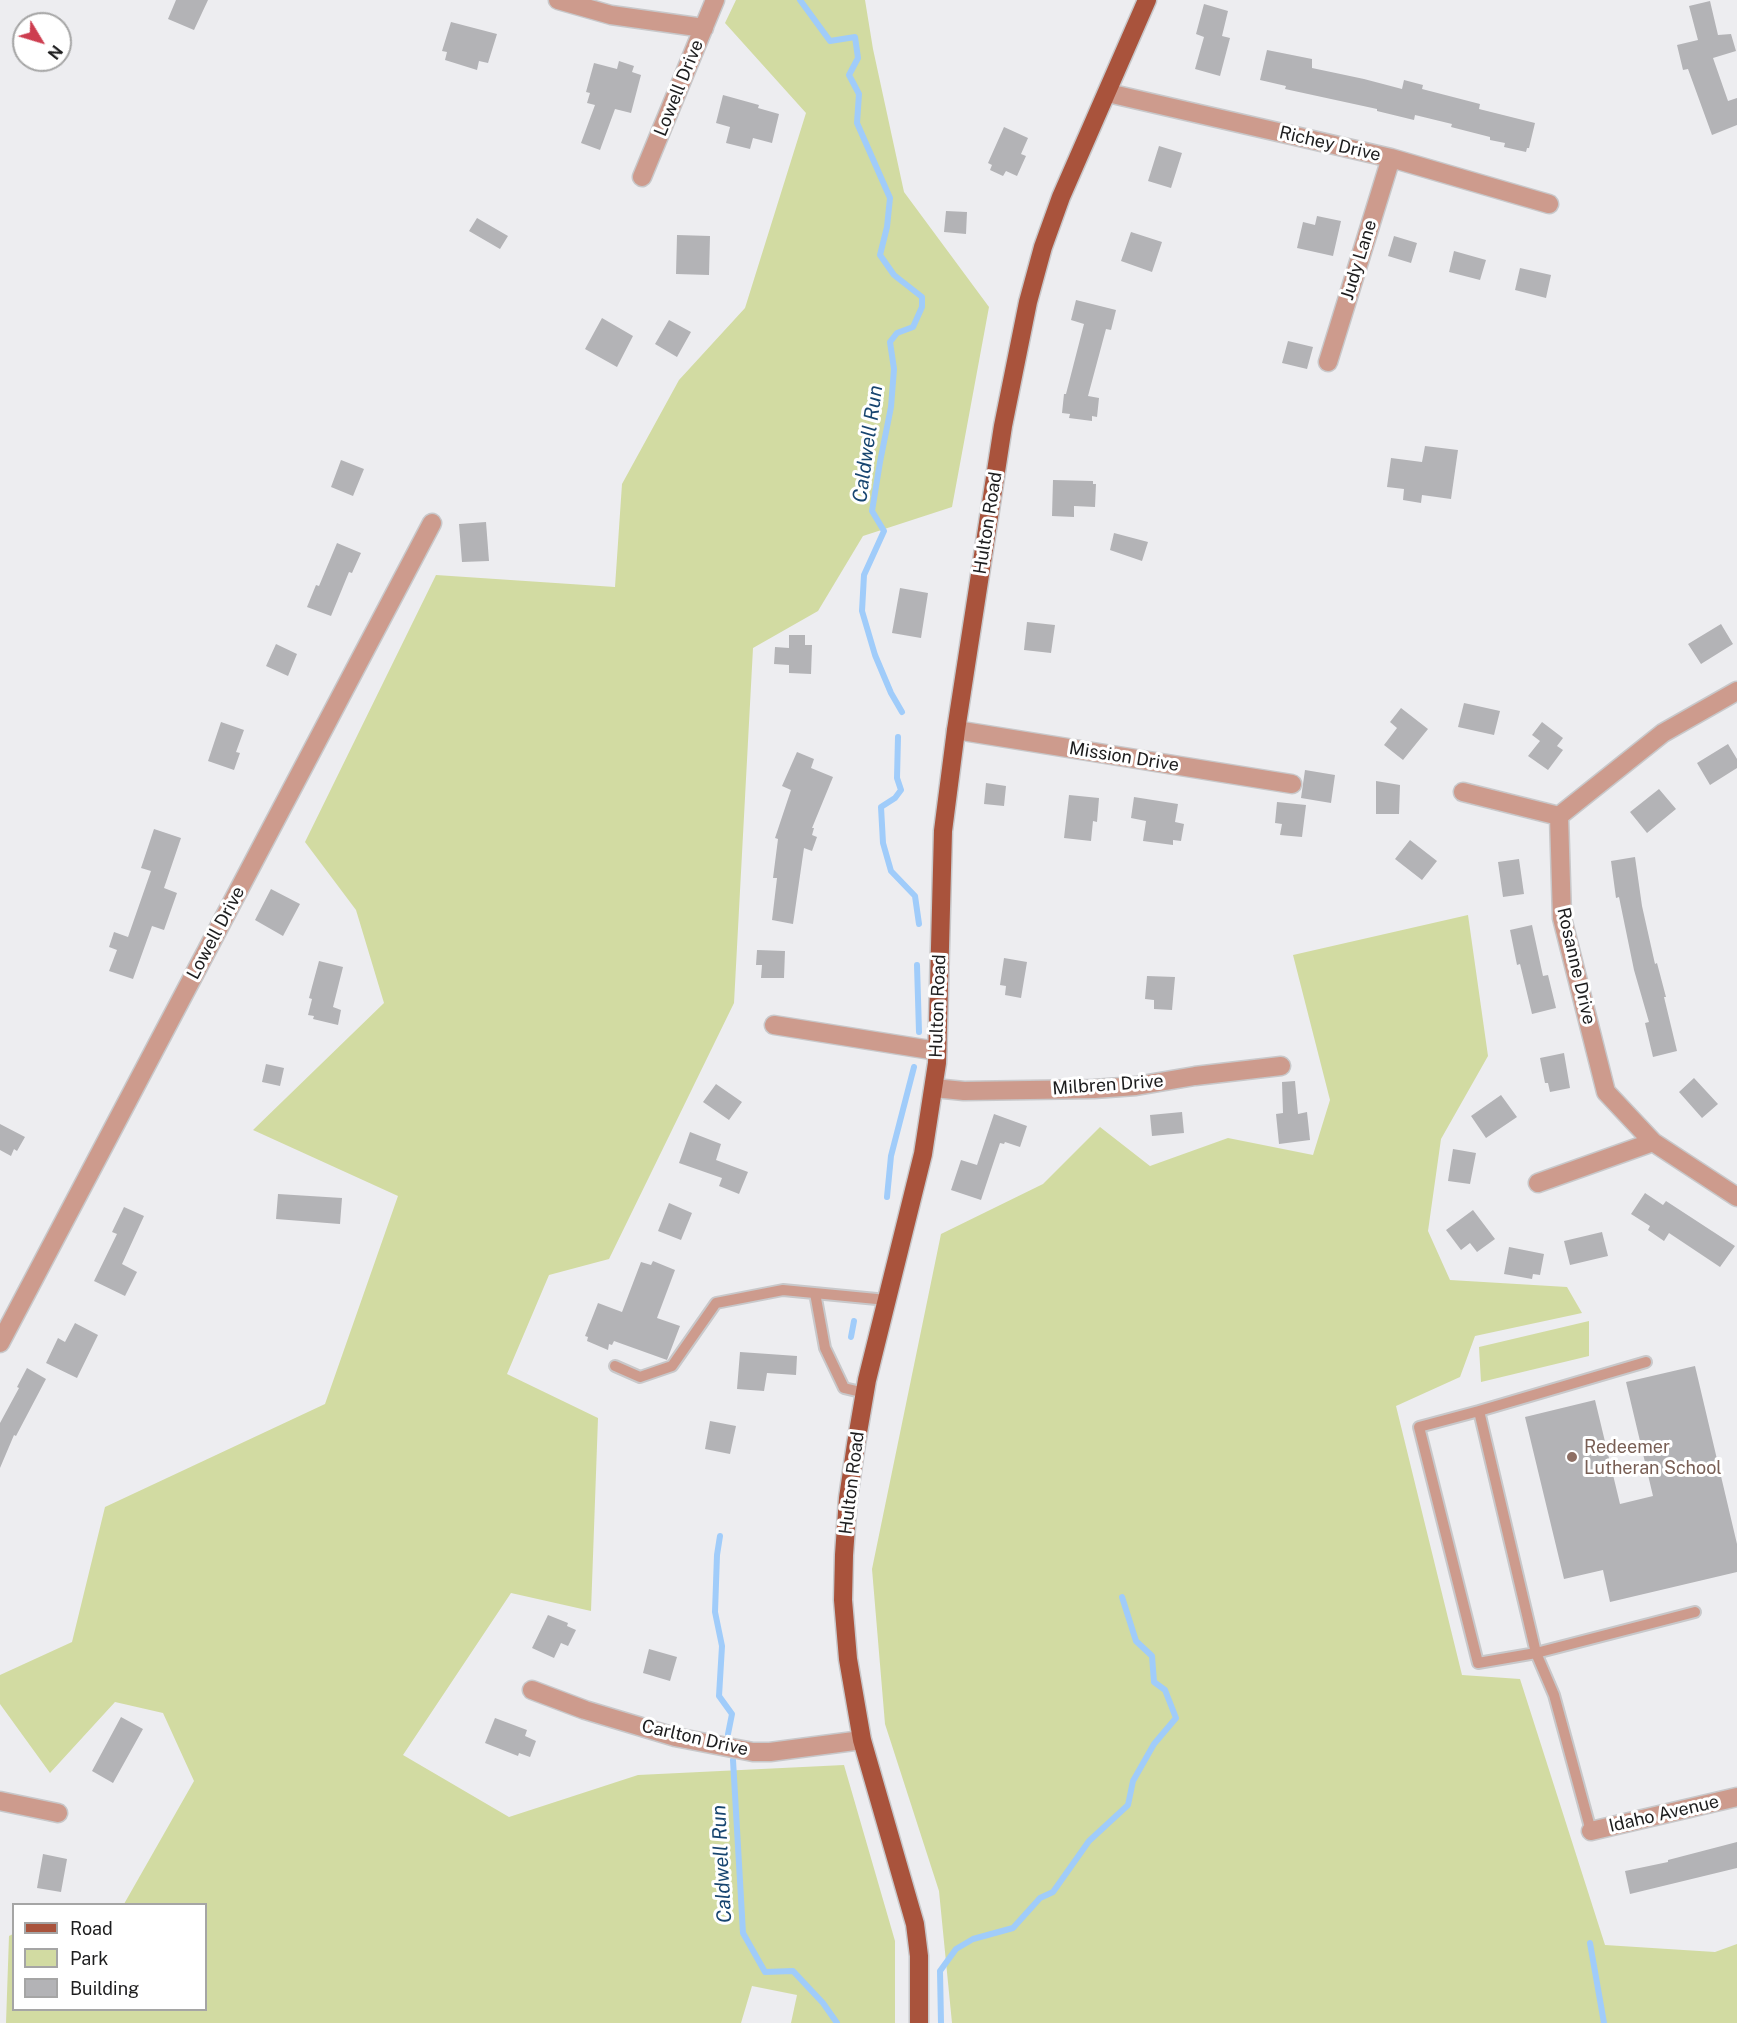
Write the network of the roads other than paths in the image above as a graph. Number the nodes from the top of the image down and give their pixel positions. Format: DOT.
graph roads {
  1 [pos="558,0"];
  2 [pos="715,0"];
  3 [pos="1147,0"];
  4 [pos="704,28"];
  5 [pos="1108,93"];
  6 [pos="1391,158"];
  7 [pos="642,177"];
  8 [pos="1550,204"];
  9 [pos="1328,362"];
  10 [pos="432,523"];
  11 [pos="1737,691"];
  12 [pos="956,730"];
  13 [pos="1292,784"];
  14 [pos="1463,792"];
  15 [pos="1558,816"];
  16 [pos="774,1025"];
  17 [pos="937,1051"];
  18 [pos="1281,1066"];
  19 [pos="933,1088"];
  20 [pos="1653,1142"];
  21 [pos="1538,1183"];
  22 [pos="1737,1197"];
  23 [pos="815,1293"];
  24 [pos="887,1300"];
  25 [pos="0,1343"];
  26 [pos="1646,1362"];
  27 [pos="615,1366"];
  28 [pos="865,1393"];
  29 [pos="1479,1411"];
  30 [pos="1695,1612"];
  31 [pos="1536,1653"];
  32 [pos="532,1690"];
  33 [pos="862,1740"];
  34 [pos="1737,1797"];
  35 [pos="0,1801"];
  36 [pos="58,1813"];
  37 [pos="1591,1831"];
  38 [pos="920,2023"];
  1 -- 4 [label="street"];
  2 -- 4 [label="street, Lowell Drive"];
  3 -- 5 [label="main road, Hulton Road"];
  4 -- 7 [label="street, Lowell Drive"];
  5 -- 6 [label="street, Richey Drive"];
  5 -- 12 [label="main road, Hulton Road"];
  6 -- 8 [label="street, Richey Drive"];
  6 -- 9 [label="street, Judy Lane"];
  10 -- 25 [label="street, Lowell Drive"];
  11 -- 15 [label="street"];
  12 -- 13 [label="street, Mission Drive"];
  12 -- 17 [label="main road, Hulton Road"];
  14 -- 15 [label="street"];
  15 -- 20 [label="street, Rosanne Drive"];
  16 -- 17 [label="street"];
  17 -- 19 [label="main road, Hulton Road"];
  18 -- 19 [label="street, Milbren Drive"];
  19 -- 24 [label="main road, Hulton Road"];
  20 -- 21 [label="street"];
  20 -- 22 [label="street, Rosanne Drive"];
  23 -- 24 [label="lane"];
  23 -- 27 [label="lane"];
  23 -- 28 [label="lane"];
  24 -- 28 [label="main road, Hulton Road"];
  26 -- 29 [label="lane"];
  28 -- 33 [label="main road, Hulton Road"];
  29 -- 31 [label="lane"];
  29 -- 31 [label="lane"];
  30 -- 31 [label="lane"];
  31 -- 37 [label="lane"];
  32 -- 33 [label="street, Carlton Drive"];
  33 -- 38 [label="main road, Hulton Road"];
  34 -- 37 [label="street, Idaho Avenue"];
  35 -- 36 [label="street"];
}
